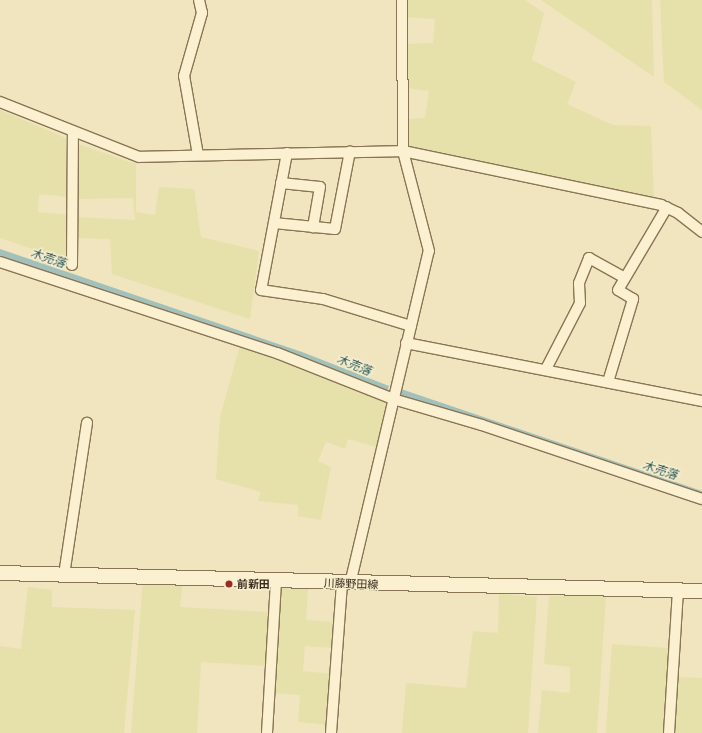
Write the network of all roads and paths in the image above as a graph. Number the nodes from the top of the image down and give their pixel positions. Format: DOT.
graph roads {
  1 [pos="199,0"];
  2 [pos="402,0"];
  3 [pos="0,102"];
  4 [pos="73,132"];
  5 [pos="350,151"];
  6 [pos="403,151"];
  7 [pos="287,153"];
  8 [pos="198,155"];
  9 [pos="281,183"];
  10 [pos="667,207"];
  11 [pos="274,223"];
  12 [pos="313,227"];
  13 [pos="702,232"];
  14 [pos="0,262"];
  15 [pos="72,265"];
  16 [pos="625,278"];
  17 [pos="411,326"];
  18 [pos="406,343"];
  19 [pos="546,369"];
  20 [pos="608,382"];
  21 [pos="393,399"];
  22 [pos="702,401"];
  23 [pos="87,423"];
  24 [pos="702,499"];
  25 [pos="0,573"];
  26 [pos="64,575"];
  27 [pos="276,580"];
  28 [pos="346,584"];
  29 [pos="678,591"];
  30 [pos="702,591"];
  31 [pos="267,733"];
  32 [pos="331,733"];
  33 [pos="669,733"];
  1 -- 8 [label="street"];
  2 -- 6 [label="street"];
  3 -- 4 [label="street"];
  4 -- 8 [label="street"];
  4 -- 15 [label="street"];
  5 -- 6 [label="street"];
  5 -- 7 [label="street"];
  5 -- 12 [label="street"];
  6 -- 10 [label="street"];
  6 -- 17 [label="street"];
  7 -- 8 [label="street"];
  7 -- 9 [label="street"];
  9 -- 11 [label="street"];
  9 -- 12 [label="street"];
  10 -- 13 [label="street"];
  10 -- 16 [label="street"];
  11 -- 12 [label="street"];
  11 -- 17 [label="street"];
  14 -- 21 [label="street"];
  16 -- 19 [label="street"];
  16 -- 20 [label="street"];
  17 -- 18 [label="street"];
  18 -- 19 [label="street"];
  18 -- 21 [label="street"];
  19 -- 20 [label="street"];
  20 -- 22 [label="street"];
  21 -- 24 [label="street"];
  21 -- 28 [label="street"];
  23 -- 26 [label="street"];
  25 -- 26 [label="main road, 川藤野田線"];
  26 -- 27 [label="main road, 川藤野田線"];
  27 -- 28 [label="main road, 川藤野田線"];
  27 -- 31 [label="street"];
  28 -- 29 [label="main road, 川藤野田線"];
  28 -- 32 [label="street"];
  29 -- 30 [label="main road, 川藤野田線"];
  29 -- 33 [label="street"];
}
